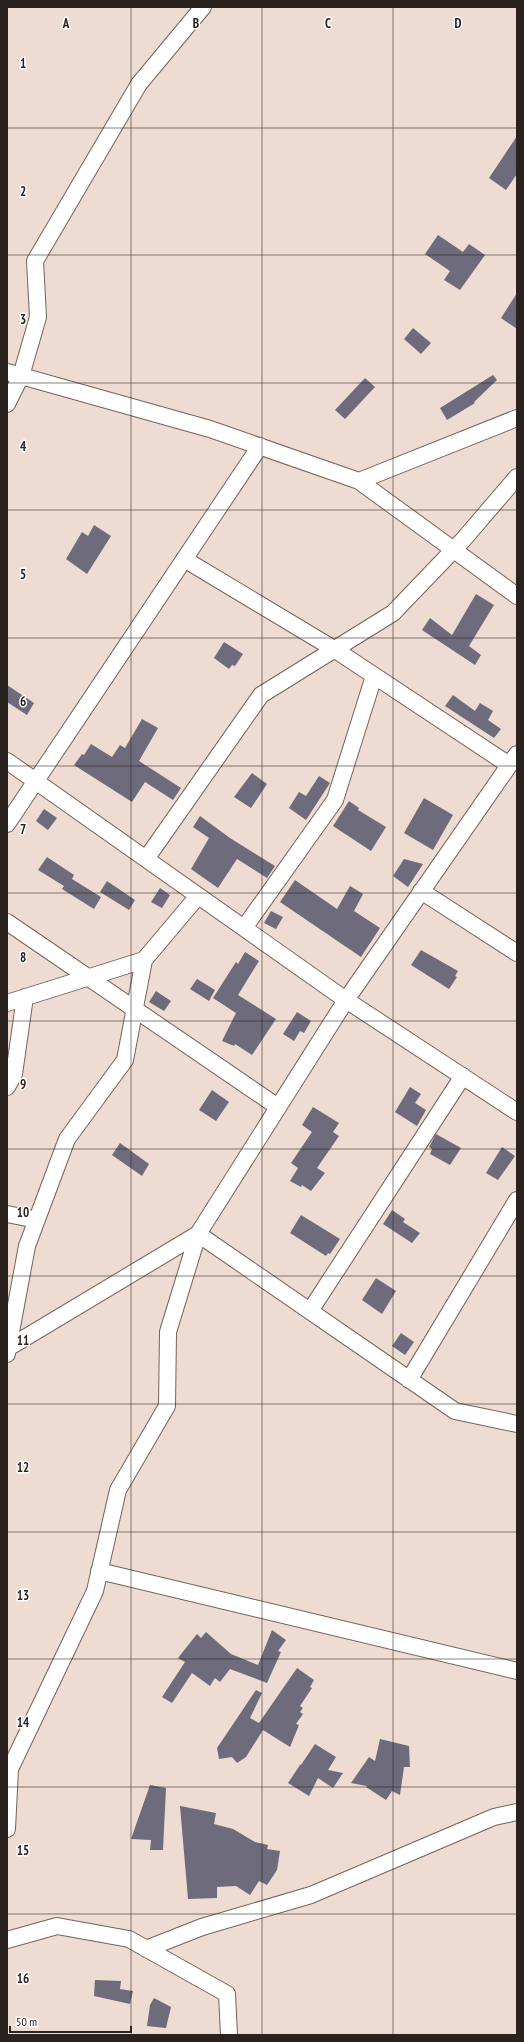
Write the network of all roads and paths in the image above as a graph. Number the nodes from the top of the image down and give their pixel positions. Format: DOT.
graph roads {
  1 [pos="203,7"];
  2 [pos="14,374"];
  3 [pos="7,404"];
  4 [pos="517,418"];
  5 [pos="260,446"];
  6 [pos="517,476"];
  7 [pos="359,481"];
  8 [pos="454,550"];
  9 [pos="184,559"];
  10 [pos="517,596"];
  11 [pos="334,649"];
  12 [pos="374,676"];
  13 [pos="513,759"];
  14 [pos="7,762"];
  15 [pos="35,781"];
  16 [pos="7,824"];
  17 [pos="146,859"];
  18 [pos="421,891"];
  19 [pos="198,896"];
  20 [pos="7,922"];
  21 [pos="244,928"];
  22 [pos="517,953"];
  23 [pos="144,960"];
  24 [pos="88,977"];
  25 [pos="25,997"];
  26 [pos="346,1000"];
  27 [pos="7,1003"];
  28 [pos="135,1010"];
  29 [pos="463,1076"];
  30 [pos="7,1087"];
  31 [pos="278,1107"];
  32 [pos="517,1111"];
  33 [pos="517,1200"];
  34 [pos="7,1214"];
  35 [pos="36,1220"];
  36 [pos="198,1234"];
  37 [pos="310,1311"];
  38 [pos="8,1351"];
  39 [pos="409,1380"];
  40 [pos="517,1424"];
  41 [pos="99,1572"];
  42 [pos="517,1671"];
  43 [pos="517,1812"];
  44 [pos="7,1829"];
  45 [pos="7,1940"];
  46 [pos="146,1949"];
  47 [pos="229,2035"];
  1 -- 2 [label="street"];
  2 -- 3 [label="street"];
  2 -- 5 [label="street"];
  4 -- 7 [label="street"];
  5 -- 7 [label="street"];
  5 -- 9 [label="street"];
  6 -- 8 [label="street"];
  7 -- 8 [label="street"];
  8 -- 10 [label="street"];
  8 -- 11 [label="street"];
  9 -- 11 [label="street"];
  9 -- 15 [label="street"];
  11 -- 12 [label="street"];
  11 -- 17 [label="street"];
  12 -- 13 [label="street"];
  12 -- 21 [label="street"];
  13 -- 18 [label="street"];
  14 -- 15 [label="street"];
  15 -- 16 [label="street"];
  15 -- 17 [label="street"];
  17 -- 19 [label="street"];
  18 -- 22 [label="street"];
  18 -- 26 [label="street"];
  19 -- 21 [label="street"];
  19 -- 23 [label="street"];
  20 -- 24 [label="street"];
  21 -- 26 [label="street"];
  23 -- 24 [label="street"];
  23 -- 28 [label="street"];
  24 -- 25 [label="street"];
  24 -- 28 [label="street"];
  25 -- 27 [label="street"];
  25 -- 30 [label="street"];
  26 -- 29 [label="street"];
  26 -- 31 [label="street"];
  28 -- 31 [label="street"];
  28 -- 35 [label="street"];
  29 -- 32 [label="street"];
  29 -- 37 [label="street"];
  31 -- 36 [label="street"];
  33 -- 39 [label="street"];
  34 -- 35 [label="street"];
  35 -- 38 [label="street"];
  36 -- 37 [label="street"];
  36 -- 38 [label="street"];
  36 -- 41 [label="street"];
  37 -- 39 [label="street"];
  39 -- 40 [label="street"];
  41 -- 42 [label="street"];
  41 -- 44 [label="street"];
  43 -- 46 [label="street"];
  45 -- 46 [label="street"];
  46 -- 47 [label="street"];
}
